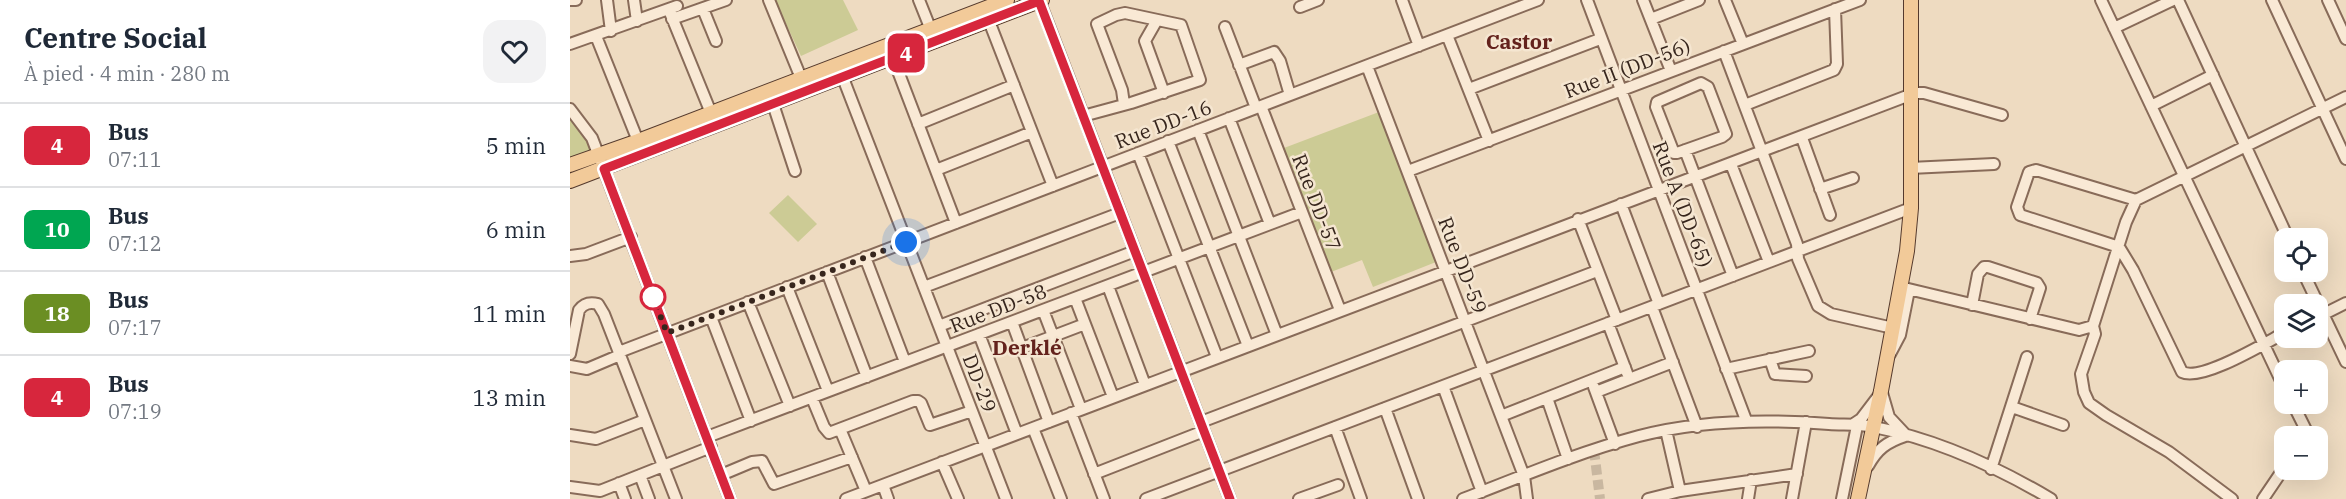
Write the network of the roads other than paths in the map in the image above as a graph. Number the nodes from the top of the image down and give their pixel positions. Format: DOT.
graph roads {
  1 [pos="570,0"];
  2 [pos="576,0"];
  3 [pos="607,0"];
  4 [pos="634,0"];
  5 [pos="659,0"];
  6 [pos="770,0"];
  7 [pos="919,0"];
  8 [pos="1007,0"];
  9 [pos="1040,0"];
  10 [pos="1318,0"];
  11 [pos="1402,0"];
  12 [pos="1538,0"];
  13 [pos="1587,0"];
  14 [pos="1643,0"];
  15 [pos="1699,0"];
  16 [pos="1725,0"];
  17 [pos="1860,0"];
  18 [pos="1911,0"];
  19 [pos="2101,0"];
  20 [pos="2175,0"];
  21 [pos="2272,0"];
  22 [pos="2328,0"];
  23 [pos="721,1"];
  24 [pos="1300,7"];
  25 [pos="703,9"];
  26 [pos="1835,9"];
  27 [pos="673,11"];
  28 [pos="1651,19"];
  29 [pos="1157,20"];
  30 [pos="637,21"];
  31 [pos="989,21"];
  32 [pos="1225,27"];
  33 [pos="2114,28"];
  34 [pos="931,30"];
  35 [pos="611,31"];
  36 [pos="1447,35"];
  37 [pos="596,36"];
  38 [pos="1600,39"];
  39 [pos="2346,39"];
  40 [pos="716,41"];
  41 [pos="1743,44"];
  42 [pos="570,45"];
  43 [pos="1419,46"];
  44 [pos="1724,51"];
  45 [pos="893,58"];
  46 [pos="1239,65"];
  47 [pos="1367,66"];
  48 [pos="1671,71"];
  49 [pos="2213,75"];
  50 [pos="801,78"];
  51 [pos="843,78"];
  52 [pos="1014,86"];
  53 [pos="1469,89"];
  54 [pos="1620,90"];
  55 [pos="1164,93"];
  56 [pos="1290,95"];
  57 [pos="1911,95"];
  58 [pos="2346,97"];
  59 [pos="773,104"];
  60 [pos="1124,104"];
  61 [pos="1745,105"];
  62 [pos="2151,106"];
  63 [pos="1258,107"];
  64 [pos="2322,108"];
  65 [pos="570,109"];
  66 [pos="711,113"];
  67 [pos="2002,115"];
  68 [pos="1083,116"];
  69 [pos="1229,118"];
  70 [pos="918,124"];
  71 [pos="1198,130"];
  72 [pos="1032,132"];
  73 [pos="1802,138"];
  74 [pos="638,141"];
  75 [pos="1168,141"];
  76 [pos="1488,141"];
  77 [pos="2246,146"];
  78 [pos="1685,150"];
  79 [pos="1762,152"];
  80 [pos="1138,153"];
  81 [pos="2346,159"];
  82 [pos="601,162"];
  83 [pos="1731,164"];
  84 [pos="1994,164"];
  85 [pos="570,165"];
  86 [pos="1102,167"];
  87 [pos="1911,168"];
  88 [pos="936,170"];
  89 [pos="795,171"];
  90 [pos="1408,171"];
  91 [pos="2183,175"];
  92 [pos="1695,177"];
  93 [pos="1853,178"];
  94 [pos="570,181"];
  95 [pos="1053,186"];
  96 [pos="1820,189"];
  97 [pos="1660,190"];
  98 [pos="2136,200"];
  99 [pos="1621,204"];
  100 [pos="1911,208"];
  101 [pos="1302,212"];
  102 [pos="1120,213"];
  103 [pos="1830,214"];
  104 [pos="1578,219"];
  105 [pos="956,223"];
  106 [pos="1270,224"];
  107 [pos="2283,228"];
  108 [pos="1240,236"];
  109 [pos="631,237"];
  110 [pos="906,242"];
  111 [pos="2119,247"];
  112 [pos="1208,248"];
  113 [pos="1134,251"];
  114 [pos="1798,251"];
  115 [pos="570,256"];
  116 [pos="865,257"];
  117 [pos="1178,259"];
  118 [pos="1769,262"];
  119 [pos="1446,271"];
  120 [pos="1598,271"];
  121 [pos="826,272"];
  122 [pos="1143,272"];
  123 [pos="1733,276"];
  124 [pos="1107,286"];
  125 [pos="787,287"];
  126 [pos="924,287"];
  127 [pos="1697,289"];
  128 [pos="1905,289"];
  129 [pos="1076,298"];
  130 [pos="748,302"];
  131 [pos="2346,303"];
  132 [pos="1655,305"];
  133 [pos="1972,305"];
  134 [pos="1043,310"];
  135 [pos="1340,310"];
  136 [pos="2328,312"];
  137 [pos="711,316"];
  138 [pos="2030,320"];
  139 [pos="1012,321"];
  140 [pos="1465,321"];
  141 [pos="1612,322"];
  142 [pos="1085,324"];
  143 [pos="939,326"];
  144 [pos="2093,326"];
  145 [pos="1893,328"];
  146 [pos="2328,330"];
  147 [pos="667,333"];
  148 [pos="979,334"];
  149 [pos="1277,335"];
  150 [pos="1053,336"];
  151 [pos="2274,339"];
  152 [pos="2263,345"];
  153 [pos="947,346"];
  154 [pos="1248,346"];
  155 [pos="1022,348"];
  156 [pos="1809,351"];
  157 [pos="570,354"];
  158 [pos="619,354"];
  159 [pos="1217,357"];
  160 [pos="2027,357"];
  161 [pos="1886,358"];
  162 [pos="1770,359"];
  163 [pos="905,362"];
  164 [pos="1672,362"];
  165 [pos="2346,362"];
  166 [pos="570,366"];
  167 [pos="1625,367"];
  168 [pos="2274,367"];
  169 [pos="1726,369"];
  170 [pos="1484,370"];
  171 [pos="1181,371"];
  172 [pos="1806,376"];
  173 [pos="867,377"];
  174 [pos="1629,378"];
  175 [pos="1592,381"];
  176 [pos="1145,385"];
  177 [pos="1443,386"];
  178 [pos="828,391"];
  179 [pos="1596,392"];
  180 [pos="1881,392"];
  181 [pos="1113,397"];
  182 [pos="812,398"];
  183 [pos="1547,398"];
  184 [pos="790,406"];
  185 [pos="2012,407"];
  186 [pos="1385,408"];
  187 [pos="972,411"];
  188 [pos="1076,411"];
  189 [pos="1501,416"];
  190 [pos="645,420"];
  191 [pos="1746,420"];
  192 [pos="751,421"];
  193 [pos="1049,422"];
  194 [pos="1806,422"];
  195 [pos="1855,425"];
  196 [pos="2063,425"];
  197 [pos="1203,427"];
  198 [pos="1335,427"];
  199 [pos="1697,427"];
  200 [pos="1873,427"];
  201 [pos="1033,428"];
  202 [pos="840,429"];
  203 [pos="1666,430"];
  204 [pos="1017,434"];
  205 [pos="570,435"];
  206 [pos="1908,437"];
  207 [pos="709,442"];
  208 [pos="1615,444"];
  209 [pos="985,446"];
  210 [pos="852,457"];
  211 [pos="1568,459"];
  212 [pos="942,462"];
  213 [pos="663,466"];
  214 [pos="1991,468"];
  215 [pos="1219,471"];
  216 [pos="1094,474"];
  217 [pos="1797,474"];
  218 [pos="1863,474"];
  219 [pos="640,475"];
  220 [pos="721,475"];
  221 [pos="1524,476"];
  222 [pos="1751,480"];
  223 [pos="2276,480"];
  224 [pos="618,483"];
  225 [pos="883,485"];
  226 [pos="1338,485"];
  227 [pos="570,488"];
  228 [pos="866,491"];
  229 [pos="1680,491"];
  230 [pos="1482,492"];
  231 [pos="598,495"];
  232 [pos="625,499"];
  233 [pos="649,499"];
  234 [pos="676,499"];
  235 [pos="730,499"];
  236 [pos="846,499"];
  237 [pos="888,499"];
  238 [pos="958,499"];
  239 [pos="1006,499"];
  240 [pos="1061,499"];
  241 [pos="1104,499"];
  242 [pos="1146,499"];
  243 [pos="1230,499"];
  244 [pos="1299,499"];
  245 [pos="1361,499"];
  246 [pos="1418,499"];
  247 [pos="1463,499"];
  248 [pos="1527,499"];
  249 [pos="1648,499"];
  250 [pos="1748,499"];
  251 [pos="1792,499"];
  252 [pos="1842,499"];
  253 [pos="1858,499"];
  254 [pos="2051,499"];
  255 [pos="2232,499"];
  256 [pos="2263,499"];
  1 -- 2 [label="street"];
  3 -- 35 [label="street"];
  4 -- 30 [label="street"];
  5 -- 27 [label="street"];
  6 -- 50 [label="street"];
  7 -- 34 [label="street"];
  8 -- 34 [label="main road"];
  9 -- 31 [label="main road"];
  9 -- 68 [label="street"];
  10 -- 24 [label="street"];
  11 -- 43 [label="street"];
  12 -- 36 [label="street, Rue DD-16"];
  13 -- 38 [label="street, Rue A (DD-65)"];
  14 -- 28 [label="street"];
  15 -- 28 [label="street"];
  16 -- 41 [label="street"];
  17 -- 26 [label="street, Rue II (DD-56)"];
  18 -- 57 [label="main road"];
  19 -- 33 [label="street"];
  20 -- 33 [label="street"];
  20 -- 49 [label="street"];
  21 -- 64 [label="street"];
  22 -- 39 [label="street"];
  23 -- 25 [label="street"];
  25 -- 27 [label="street"];
  25 -- 40 [label="street"];
  26 -- 41 [label="street, Rue II (DD-56)"];
  26 -- 61 [label="street"];
  27 -- 30 [label="street"];
  27 -- 66 [label="street"];
  28 -- 48 [label="street"];
  29 -- 55 [label="street"];
  29 -- 55 [label="street"];
  29 -- 60 [label="street"];
  30 -- 35 [label="street"];
  31 -- 45 [label="main road"];
  31 -- 52 [label="street"];
  32 -- 46 [label="street, Rue DD-57"];
  33 -- 62 [label="street"];
  34 -- 50 [label="main road"];
  35 -- 37 [label="street"];
  36 -- 43 [label="street, Rue DD-16"];
  36 -- 53 [label="street"];
  37 -- 42 [label="street"];
  37 -- 74 [label="street"];
  38 -- 53 [label="street"];
  38 -- 54 [label="street, Rue A (DD-65)"];
  41 -- 44 [label="street, Rue II (DD-56)"];
  43 -- 47 [label="street, Rue DD-16"];
  44 -- 48 [label="street, Rue II (DD-56)"];
  44 -- 61 [label="street"];
  45 -- 51 [label="main road"];
  45 -- 70 [label="street"];
  46 -- 56 [label="street"];
  46 -- 63 [label="street, Rue DD-57"];
  47 -- 56 [label="street, Rue DD-16"];
  47 -- 90 [label="street, Rue DD-59"];
  48 -- 54 [label="street, Rue II (DD-56)"];
  49 -- 62 [label="street"];
  49 -- 77 [label="street"];
  50 -- 66 [label="main road"];
  51 -- 59 [label="main road"];
  51 -- 110 [label="street, DD-29"];
  52 -- 70 [label="street"];
  52 -- 72 [label="street"];
  53 -- 76 [label="street"];
  54 -- 76 [label="street, Rue II (DD-56)"];
  54 -- 97 [label="street, Rue A (DD-65)"];
  55 -- 60 [label="street"];
  56 -- 63 [label="street, Rue DD-16"];
  57 -- 67 [label="street"];
  57 -- 73 [label="street"];
  57 -- 87 [label="main road"];
  58 -- 64 [label="street"];
  59 -- 82 [label="main road"];
  59 -- 89 [label="street"];
  60 -- 68 [label="street"];
  61 -- 79 [label="street"];
  62 -- 91 [label="street"];
  63 -- 69 [label="street, Rue DD-16"];
  63 -- 101 [label="street, Rue DD-57"];
  64 -- 77 [label="street"];
  64 -- 81 [label="street"];
  65 -- 82 [label="street"];
  66 -- 74 [label="main road"];
  68 -- 86 [label="street"];
  69 -- 71 [label="street, Rue DD-16"];
  69 -- 106 [label="street"];
  70 -- 88 [label="street"];
  71 -- 75 [label="street, Rue DD-16"];
  71 -- 108 [label="street"];
  72 -- 88 [label="street"];
  72 -- 95 [label="street"];
  73 -- 79 [label="street"];
  73 -- 96 [label="street"];
  74 -- 82 [label="main road"];
  75 -- 80 [label="street, Rue DD-16"];
  75 -- 112 [label="street"];
  76 -- 90 [label="street, Rue II (DD-56)"];
  77 -- 91 [label="street"];
  77 -- 107 [label="street"];
  78 -- 78 [label="street"];
  78 -- 92 [label="street"];
  79 -- 83 [label="street"];
  79 -- 114 [label="street"];
  80 -- 86 [label="street, Rue DD-16"];
  80 -- 117 [label="street"];
  82 -- 85 [label="main road"];
  82 -- 94 [label="main road"];
  82 -- 109 [label="street"];
  83 -- 92 [label="street"];
  83 -- 118 [label="street"];
  84 -- 87 [label="street"];
  86 -- 95 [label="street, Rue DD-16"];
  86 -- 102 [label="street"];
  87 -- 100 [label="main road"];
  88 -- 105 [label="street"];
  90 -- 119 [label="street, Rue DD-59"];
  91 -- 98 [label="street"];
  91 -- 152 [label="street"];
  92 -- 97 [label="street"];
  92 -- 123 [label="street"];
  93 -- 96 [label="street"];
  95 -- 105 [label="street, Rue DD-16"];
  96 -- 103 [label="street"];
  97 -- 99 [label="street"];
  97 -- 127 [label="street, Rue A (DD-65)"];
  98 -- 111 [label="street"];
  98 -- 111 [label="street"];
  99 -- 104 [label="street"];
  99 -- 132 [label="street"];
  100 -- 114 [label="street"];
  100 -- 128 [label="main road"];
  101 -- 106 [label="street, Rue DD-58"];
  101 -- 135 [label="street, Rue DD-57"];
  102 -- 113 [label="street"];
  102 -- 126 [label="street"];
  104 -- 119 [label="street"];
  104 -- 120 [label="street"];
  105 -- 110 [label="street, Rue DD-16"];
  106 -- 108 [label="street, Rue DD-58"];
  108 -- 112 [label="street, Rue DD-58"];
  108 -- 149 [label="street"];
  109 -- 115 [label="street"];
  109 -- 147 [label="street"];
  110 -- 116 [label="street, Rue DD-16"];
  110 -- 126 [label="street, DD-29"];
  111 -- 144 [label="street"];
  111 -- 152 [label="street"];
  112 -- 117 [label="street, Rue DD-58"];
  112 -- 154 [label="street"];
  113 -- 122 [label="street"];
  113 -- 143 [label="street"];
  114 -- 118 [label="street"];
  114 -- 145 [label="street"];
  116 -- 121 [label="street, Rue DD-16"];
  116 -- 163 [label="street"];
  117 -- 122 [label="street, Rue DD-58"];
  117 -- 159 [label="street"];
  118 -- 123 [label="street"];
  119 -- 135 [label="street"];
  119 -- 140 [label="street, Rue DD-59"];
  120 -- 140 [label="street"];
  120 -- 141 [label="street"];
  121 -- 125 [label="street, Rue DD-16"];
  121 -- 173 [label="street"];
  122 -- 124 [label="street, Rue DD-58"];
  122 -- 171 [label="street"];
  123 -- 127 [label="street"];
  124 -- 129 [label="street, Rue DD-58"];
  124 -- 176 [label="street"];
  125 -- 130 [label="street, Rue DD-16"];
  125 -- 178 [label="street"];
  126 -- 143 [label="street, DD-29"];
  127 -- 132 [label="street"];
  127 -- 169 [label="street, Rue A (DD-65)"];
  128 -- 133 [label="street"];
  128 -- 145 [label="main road"];
  128 -- 161 [label="street"];
  129 -- 134 [label="street, Rue DD-58"];
  129 -- 142 [label="street"];
  130 -- 137 [label="street, Rue DD-16"];
  130 -- 184 [label="street"];
  131 -- 136 [label="street"];
  132 -- 141 [label="street"];
  132 -- 164 [label="street"];
  133 -- 138 [label="street"];
  133 -- 138 [label="street"];
  134 -- 139 [label="street, Rue DD-58"];
  134 -- 150 [label="street"];
  135 -- 149 [label="street"];
  137 -- 147 [label="street, Rue DD-16"];
  137 -- 192 [label="street"];
  138 -- 144 [label="street"];
  139 -- 148 [label="street, Rue DD-58"];
  139 -- 155 [label="street"];
  140 -- 170 [label="street, Rue DD-59"];
  140 -- 197 [label="street"];
  141 -- 167 [label="street"];
  141 -- 170 [label="street"];
  142 -- 150 [label="street"];
  142 -- 181 [label="street"];
  143 -- 153 [label="street, DD-29"];
  144 -- 255 [label="street"];
  145 -- 161 [label="main road"];
  146 -- 165 [label="street"];
  147 -- 158 [label="street, Rue DD-16"];
  147 -- 207 [label="street"];
  148 -- 153 [label="street, Rue DD-58"];
  148 -- 204 [label="street"];
  149 -- 154 [label="street"];
  150 -- 155 [label="street"];
  150 -- 188 [label="street"];
  151 -- 152 [label="street"];
  152 -- 168 [label="street"];
  153 -- 163 [label="street, Rue DD-58"];
  153 -- 187 [label="street, DD-29"];
  154 -- 159 [label="street"];
  155 -- 193 [label="street"];
  156 -- 162 [label="street"];
  157 -- 158 [label="street"];
  158 -- 166 [label="street, Rue DD-16"];
  158 -- 190 [label="street"];
  159 -- 171 [label="street"];
  160 -- 185 [label="street"];
  161 -- 180 [label="main road"];
  162 -- 169 [label="street"];
  162 -- 172 [label="street"];
  163 -- 173 [label="street, Rue DD-58"];
  164 -- 174 [label="street"];
  164 -- 199 [label="street"];
  167 -- 174 [label="street"];
  167 -- 175 [label="street"];
  169 -- 191 [label="street, Rue A (DD-65)"];
  170 -- 177 [label="street"];
  170 -- 189 [label="street, Rue DD-59"];
  171 -- 176 [label="street"];
  171 -- 197 [label="street"];
  173 -- 178 [label="street, Rue DD-58"];
  174 -- 179 [label="street"];
  175 -- 179 [label="street"];
  175 -- 183 [label="street"];
  176 -- 181 [label="street"];
  177 -- 186 [label="street"];
  177 -- 230 [label="street"];
  178 -- 182 [label="street, Rue DD-58"];
  179 -- 208 [label="street"];
  180 -- 195 [label="street"];
  180 -- 200 [label="main road"];
  180 -- 206 [label="street"];
  181 -- 188 [label="street"];
  182 -- 184 [label="street, Rue DD-58"];
  182 -- 202 [label="street"];
  183 -- 189 [label="street"];
  183 -- 211 [label="street"];
  184 -- 192 [label="street, Rue DD-58"];
  185 -- 196 [label="street"];
  185 -- 214 [label="street"];
  186 -- 198 [label="street"];
  186 -- 246 [label="street"];
  187 -- 202 [label="street"];
  187 -- 209 [label="street, DD-29"];
  188 -- 193 [label="street"];
  188 -- 216 [label="street"];
  189 -- 221 [label="street, Rue DD-59"];
  190 -- 205 [label="street"];
  190 -- 213 [label="street"];
  191 -- 194 [label="street"];
  191 -- 199 [label="street"];
  192 -- 207 [label="street, Rue DD-58"];
  193 -- 201 [label="street"];
  194 -- 195 [label="street"];
  194 -- 217 [label="street"];
  195 -- 200 [label="street"];
  195 -- 252 [label="street"];
  197 -- 215 [label="street"];
  197 -- 216 [label="street"];
  198 -- 215 [label="street"];
  198 -- 245 [label="street"];
  199 -- 203 [label="street"];
  200 -- 206 [label="street"];
  200 -- 218 [label="main road"];
  201 -- 204 [label="street"];
  201 -- 240 [label="street"];
  202 -- 210 [label="street"];
  203 -- 208 [label="street"];
  203 -- 229 [label="street"];
  204 -- 209 [label="street"];
  206 -- 214 [label="street"];
  206 -- 218 [label="street"];
  207 -- 213 [label="street, Rue DD-58"];
  207 -- 220 [label="street"];
  208 -- 211 [label="street"];
  209 -- 212 [label="street"];
  209 -- 239 [label="street, DD-29"];
  210 -- 220 [label="street"];
  210 -- 228 [label="street"];
  211 -- 221 [label="street"];
  212 -- 225 [label="street"];
  212 -- 238 [label="street"];
  213 -- 219 [label="street, Rue DD-58"];
  213 -- 234 [label="street"];
  214 -- 254 [label="street"];
  215 -- 242 [label="street"];
  215 -- 243 [label="street"];
  216 -- 241 [label="street"];
  217 -- 222 [label="street"];
  217 -- 251 [label="street"];
  218 -- 253 [label="main road"];
  219 -- 224 [label="street, Rue DD-58"];
  219 -- 233 [label="street"];
  220 -- 235 [label="street"];
  221 -- 230 [label="street"];
  221 -- 248 [label="street, Rue DD-59"];
  222 -- 229 [label="street"];
  222 -- 250 [label="street"];
  223 -- 256 [label="street"];
  224 -- 231 [label="street, Rue DD-58"];
  224 -- 232 [label="street"];
  225 -- 228 [label="street"];
  225 -- 237 [label="street"];
  226 -- 244 [label="street"];
  227 -- 231 [label="street"];
  228 -- 236 [label="street"];
  229 -- 249 [label="street"];
  230 -- 247 [label="street"];
}
